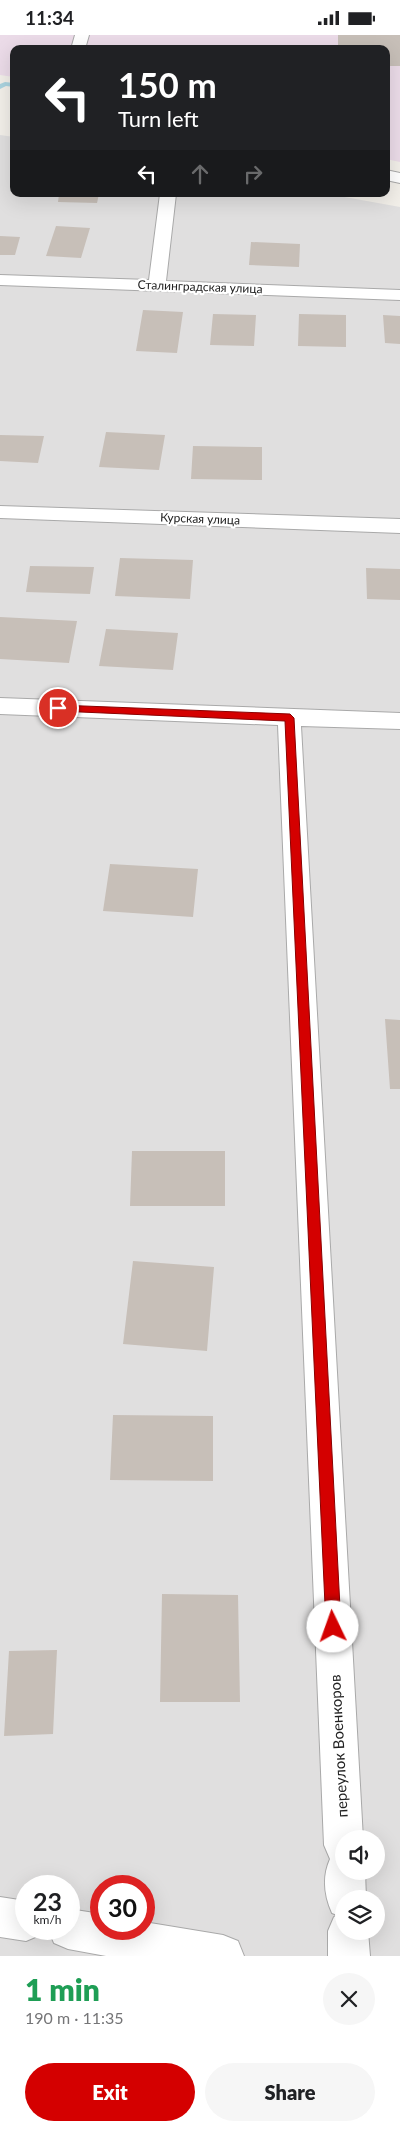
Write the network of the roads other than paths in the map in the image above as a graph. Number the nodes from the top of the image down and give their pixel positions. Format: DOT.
graph roads {
  1 [pos="168,197"];
  2 [pos="0,280"];
  3 [pos="157,285"];
  4 [pos="400,295"];
  5 [pos="0,512"];
  6 [pos="400,526"];
  7 [pos="0,706"];
  8 [pos="290,718"];
  9 [pos="400,721"];
  10 [pos="343,1830"];
  11 [pos="0,1917"];
  12 [pos="15,1919"];
  13 [pos="80,1931"];
  14 [pos="348,1940"];
  15 [pos="223,1956"];
  16 [pos="349,1956"];
  1 -- 3 [label="street"];
  2 -- 3 [label="street, Сталинградская улица"];
  3 -- 4 [label="street, Сталинградская улица"];
  5 -- 6 [label="street, Курская улица"];
  7 -- 8 [label="street"];
  8 -- 9 [label="street"];
  8 -- 10 [label="street, переулок Военкоров"];
  11 -- 12 [label="street"];
  13 -- 15 [label="street"];
  14 -- 16 [label="street"];
}
